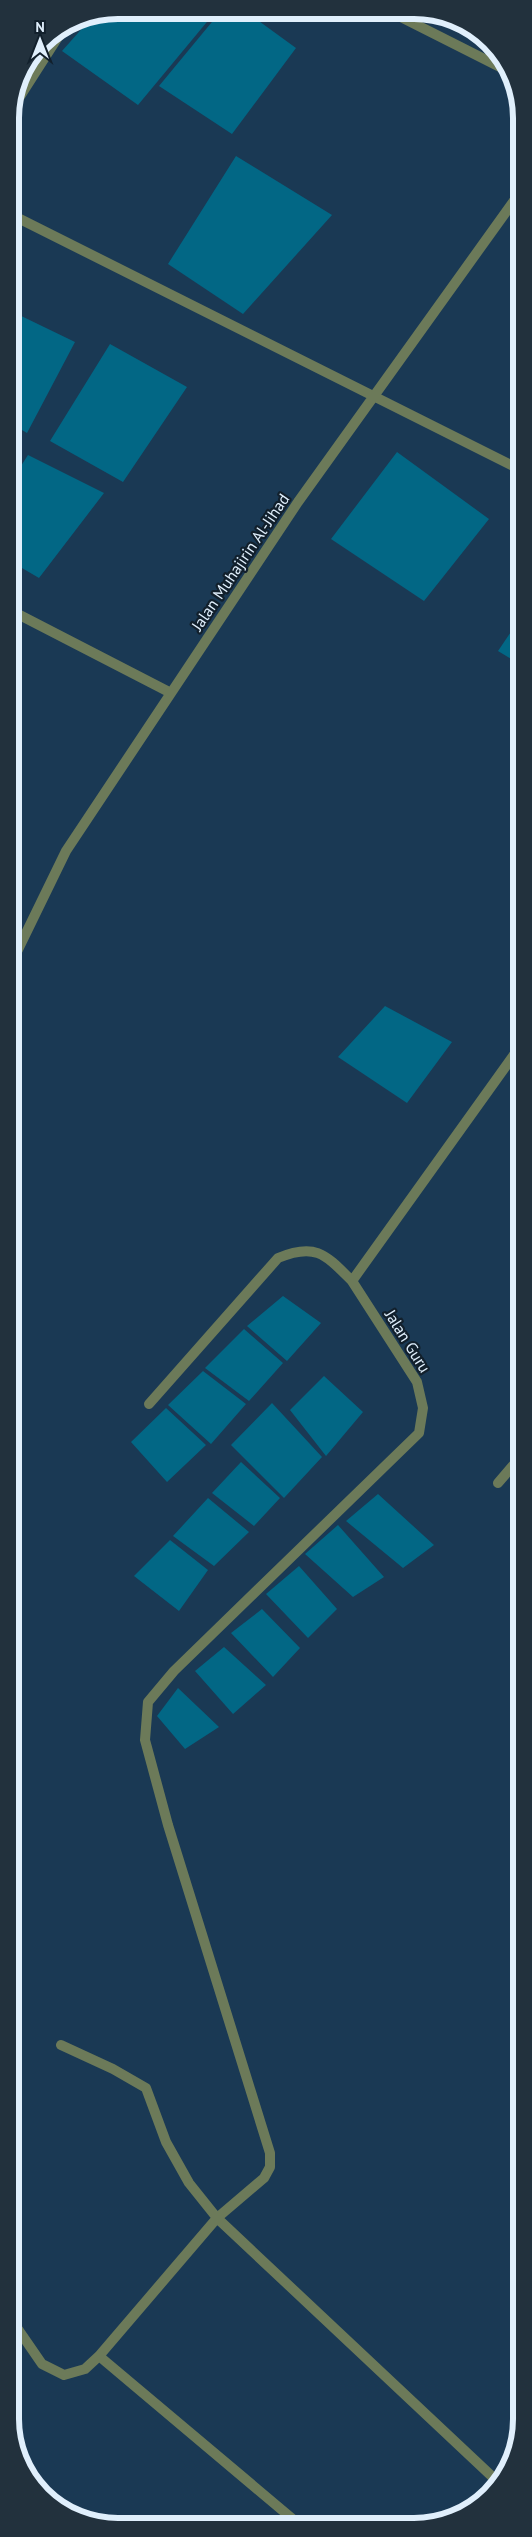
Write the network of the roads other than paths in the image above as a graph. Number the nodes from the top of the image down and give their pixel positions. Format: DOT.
graph roads {
  1 [pos="405,19"];
  2 [pos="40,65"];
  3 [pos="499,66"];
  4 [pos="22,94"];
  5 [pos="513,202"];
  6 [pos="19,218"];
  7 [pos="374,395"];
  8 [pos="513,466"];
  9 [pos="19,615"];
  10 [pos="171,693"];
  11 [pos="19,948"];
  12 [pos="513,1056"];
  13 [pos="352,1281"];
  14 [pos="149,1404"];
  15 [pos="513,1466"];
  16 [pos="498,1483"];
  17 [pos="61,2046"];
  18 [pos="217,2218"];
  19 [pos="19,2331"];
  20 [pos="99,2356"];
  21 [pos="494,2478"];
  22 [pos="291,2518"];
  1 -- 3 [label="street"];
  2 -- 4 [label="street"];
  5 -- 7 [label="street, Jalan Muhajirin Al-Jihad"];
  6 -- 7 [label="street"];
  7 -- 8 [label="street"];
  7 -- 10 [label="street, Jalan Muhajirin Al-Jihad"];
  9 -- 10 [label="street"];
  10 -- 11 [label="street, Jalan Muhajirin Al-Jihad"];
  12 -- 13 [label="street"];
  13 -- 14 [label="street, Jalan Guru"];
  13 -- 18 [label="street, Jalan Guru"];
  15 -- 16 [label="street"];
  17 -- 18 [label="street"];
  18 -- 20 [label="street, Jalan Guru"];
  18 -- 21 [label="street"];
  19 -- 20 [label="street, Jalan Guru"];
  20 -- 22 [label="street"];
}
